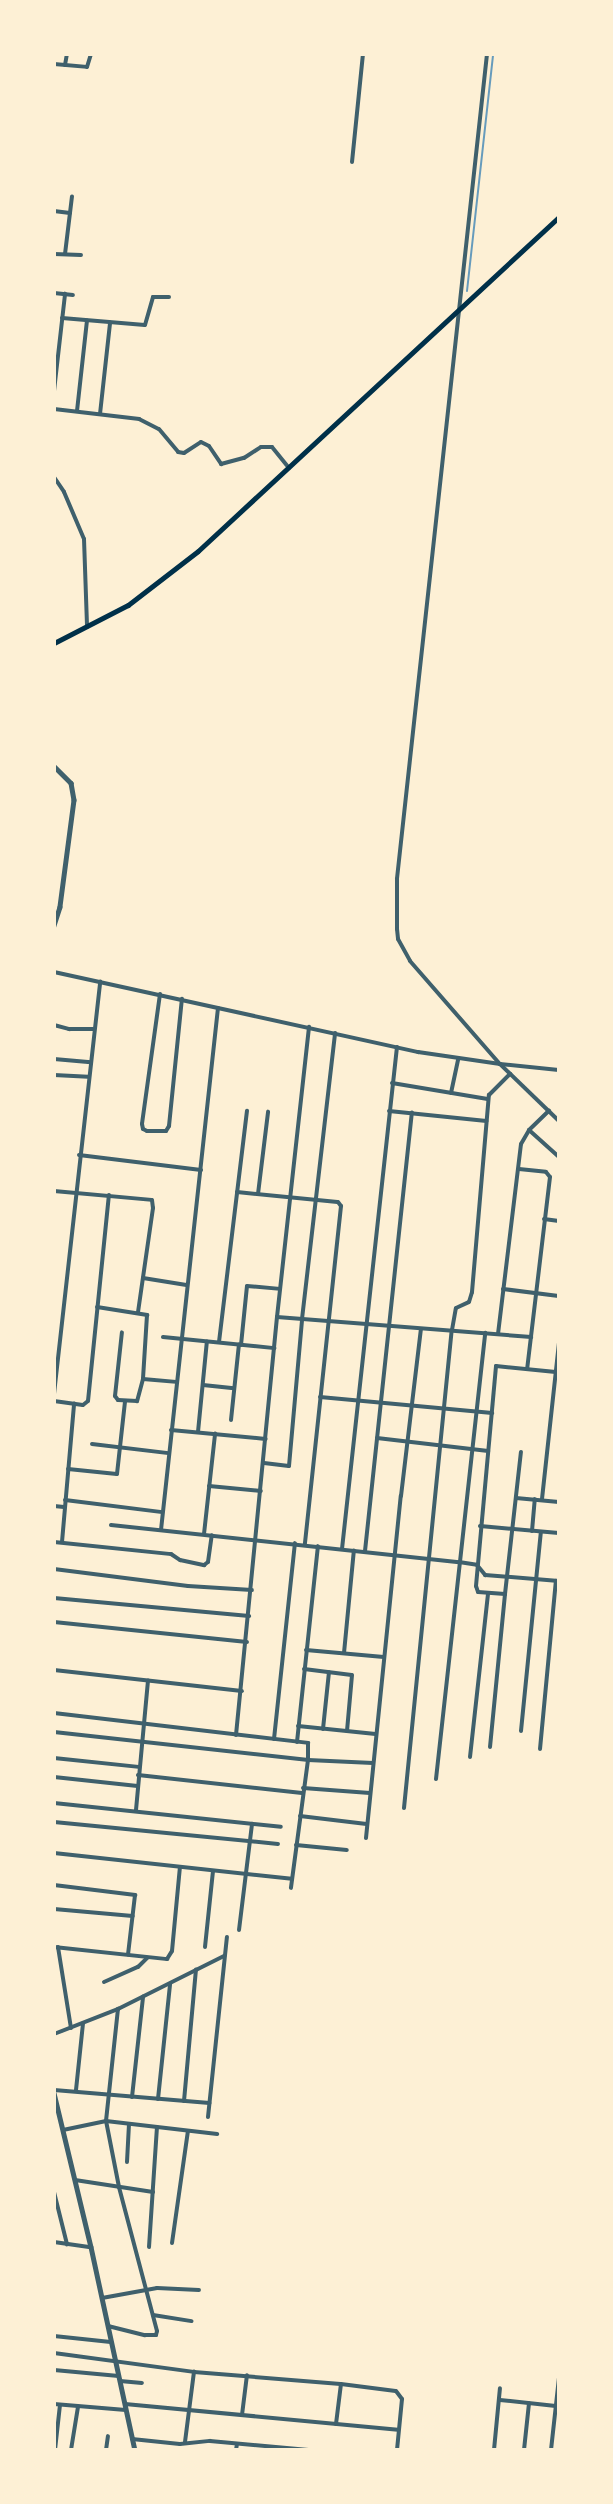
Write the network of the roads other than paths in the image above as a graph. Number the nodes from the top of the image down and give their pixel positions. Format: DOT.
graph roads {
  1 [pos="67,54"];
  2 [pos="91,54"];
  3 [pos="363,54"];
  4 [pos="487,54"];
  5 [pos="54,64"];
  6 [pos="65,65"];
  7 [pos="352,162"];
  8 [pos="72,196"];
  9 [pos="54,211"];
  10 [pos="70,213"];
  11 [pos="559,217"];
  12 [pos="54,254"];
  13 [pos="65,254"];
  14 [pos="81,255"];
  15 [pos="54,293"];
  16 [pos="65,294"];
  17 [pos="73,295"];
  18 [pos="169,297"];
  19 [pos="461,310"];
  20 [pos="62,318"];
  21 [pos="87,321"];
  22 [pos="110,323"];
  23 [pos="54,391"];
  24 [pos="54,409"];
  25 [pos="77,411"];
  26 [pos="100,414"];
  27 [pos="289,468"];
  28 [pos="54,477"];
  29 [pos="87,628"];
  30 [pos="55,641"];
  31 [pos="54,766"];
  32 [pos="54,926"];
  33 [pos="54,972"];
  34 [pos="100,982"];
  35 [pos="160,994"];
  36 [pos="182,999"];
  37 [pos="218,1008"];
  38 [pos="54,1025"];
  39 [pos="309,1027"];
  40 [pos="93,1029"];
  41 [pos="335,1033"];
  42 [pos="397,1047"];
  43 [pos="54,1059"];
  44 [pos="458,1059"];
  45 [pos="91,1062"];
  46 [pos="500,1064"];
  47 [pos="559,1070"];
  48 [pos="510,1074"];
  49 [pos="54,1075"];
  50 [pos="88,1077"];
  51 [pos="392,1083"];
  52 [pos="452,1093"];
  53 [pos="488,1099"];
  54 [pos="247,1111"];
  55 [pos="389,1111"];
  56 [pos="549,1111"];
  57 [pos="268,1112"];
  58 [pos="412,1113"];
  59 [pos="486,1121"];
  60 [pos="559,1121"];
  61 [pos="530,1130"];
  62 [pos="79,1155"];
  63 [pos="559,1157"];
  64 [pos="519,1169"];
  65 [pos="201,1170"];
  66 [pos="54,1191"];
  67 [pos="75,1192"];
  68 [pos="237,1192"];
  69 [pos="258,1194"];
  70 [pos="109,1195"];
  71 [pos="291,1198"];
  72 [pos="316,1200"];
  73 [pos="544,1219"];
  74 [pos="559,1221"];
  75 [pos="143,1278"];
  76 [pos="186,1285"];
  77 [pos="280,1289"];
  78 [pos="503,1289"];
  79 [pos="536,1294"];
  80 [pos="559,1296"];
  81 [pos="97,1307"];
  82 [pos="138,1312"];
  83 [pos="277,1317"];
  84 [pos="302,1319"];
  85 [pos="328,1321"];
  86 [pos="365,1324"];
  87 [pos="389,1326"];
  88 [pos="421,1329"];
  89 [pos="452,1330"];
  90 [pos="122,1332"];
  91 [pos="485,1333"];
  92 [pos="498,1334"];
  93 [pos="163,1336"];
  94 [pos="531,1336"];
  95 [pos="180,1338"];
  96 [pos="207,1341"];
  97 [pos="219,1342"];
  98 [pos="559,1342"];
  99 [pos="240,1344"];
  100 [pos="274,1348"];
  101 [pos="527,1369"];
  102 [pos="556,1372"];
  103 [pos="143,1379"];
  104 [pos="176,1382"];
  105 [pos="203,1385"];
  106 [pos="234,1388"];
  107 [pos="54,1394"];
  108 [pos="320,1397"];
  109 [pos="54,1401"];
  110 [pos="125,1401"];
  111 [pos="357,1401"];
  112 [pos="74,1404"];
  113 [pos="381,1404"];
  114 [pos="411,1407"];
  115 [pos="444,1410"];
  116 [pos="475,1412"];
  117 [pos="492,1413"];
  118 [pos="231,1420"];
  119 [pos="171,1430"];
  120 [pos="198,1432"];
  121 [pos="215,1434"];
  122 [pos="377,1438"];
  123 [pos="266,1439"];
  124 [pos="407,1442"];
  125 [pos="92,1444"];
  126 [pos="440,1446"];
  127 [pos="120,1448"];
  128 [pos="471,1450"];
  129 [pos="488,1451"];
  130 [pos="520,1452"];
  131 [pos="168,1453"];
  132 [pos="264,1463"];
  133 [pos="68,1468"];
  134 [pos="209,1486"];
  135 [pos="261,1491"];
  136 [pos="516,1498"];
  137 [pos="535,1499"];
  138 [pos="542,1499"];
  139 [pos="65,1500"];
  140 [pos="559,1502"];
  141 [pos="54,1506"];
  142 [pos="64,1508"];
  143 [pos="162,1512"];
  144 [pos="111,1525"];
  145 [pos="480,1526"];
  146 [pos="513,1529"];
  147 [pos="161,1530"];
  148 [pos="532,1531"];
  149 [pos="541,1532"];
  150 [pos="559,1533"];
  151 [pos="204,1534"];
  152 [pos="212,1534"];
  153 [pos="257,1539"];
  154 [pos="54,1542"];
  155 [pos="62,1542"];
  156 [pos="295,1543"];
  157 [pos="305,1544"];
  158 [pos="318,1546"];
  159 [pos="342,1549"];
  160 [pos="354,1550"];
  161 [pos="365,1551"];
  162 [pos="394,1555"];
  163 [pos="428,1559"];
  164 [pos="459,1563"];
  165 [pos="477,1565"];
  166 [pos="54,1569"];
  167 [pos="506,1576"];
  168 [pos="536,1579"];
  169 [pos="557,1581"];
  170 [pos="252,1590"];
  171 [pos="488,1593"];
  172 [pos="505,1594"];
  173 [pos="54,1598"];
  174 [pos="249,1616"];
  175 [pos="54,1622"];
  176 [pos="247,1642"];
  177 [pos="306,1650"];
  178 [pos="344,1653"];
  179 [pos="384,1656"];
  180 [pos="304,1669"];
  181 [pos="54,1670"];
  182 [pos="328,1672"];
  183 [pos="148,1681"];
  184 [pos="242,1691"];
  185 [pos="54,1713"];
  186 [pos="144,1724"];
  187 [pos="298,1726"];
  188 [pos="323,1729"];
  189 [pos="54,1731"];
  190 [pos="347,1731"];
  191 [pos="521,1731"];
  192 [pos="376,1734"];
  193 [pos="236,1735"];
  194 [pos="142,1740"];
  195 [pos="274,1740"];
  196 [pos="297,1742"];
  197 [pos="490,1747"];
  198 [pos="540,1749"];
  199 [pos="470,1757"];
  200 [pos="54,1758"];
  201 [pos="308,1760"];
  202 [pos="373,1763"];
  203 [pos="139,1767"];
  204 [pos="138,1775"];
  205 [pos="54,1777"];
  206 [pos="436,1779"];
  207 [pos="138,1786"];
  208 [pos="303,1791"];
  209 [pos="370,1793"];
  210 [pos="54,1803"];
  211 [pos="404,1808"];
  212 [pos="136,1810"];
  213 [pos="300,1816"];
  214 [pos="54,1822"];
  215 [pos="252,1824"];
  216 [pos="367,1824"];
  217 [pos="281,1827"];
  218 [pos="366,1838"];
  219 [pos="249,1842"];
  220 [pos="279,1844"];
  221 [pos="296,1845"];
  222 [pos="348,1850"];
  223 [pos="54,1853"];
  224 [pos="180,1867"];
  225 [pos="213,1871"];
  226 [pos="245,1874"];
  227 [pos="292,1879"];
  228 [pos="54,1885"];
  229 [pos="291,1888"];
  230 [pos="54,1908"];
  231 [pos="133,1916"];
  232 [pos="239,1930"];
  233 [pos="227,1937"];
  234 [pos="56,1947"];
  235 [pos="206,1947"];
  236 [pos="128,1955"];
  237 [pos="224,1956"];
  238 [pos="147,1957"];
  239 [pos="196,1970"];
  240 [pos="104,1983"];
  241 [pos="170,1983"];
  242 [pos="143,1996"];
  243 [pos="118,2009"];
  244 [pos="83,2023"];
  245 [pos="70,2028"];
  246 [pos="54,2034"];
  247 [pos="76,2090"];
  248 [pos="54,2092"];
  249 [pos="108,2095"];
  250 [pos="132,2097"];
  251 [pos="158,2099"];
  252 [pos="183,2101"];
  253 [pos="209,2103"];
  254 [pos="208,2117"];
  255 [pos="106,2121"];
  256 [pos="129,2124"];
  257 [pos="157,2127"];
  258 [pos="63,2130"];
  259 [pos="188,2131"];
  260 [pos="217,2134"];
  261 [pos="127,2162"];
  262 [pos="75,2180"];
  263 [pos="119,2187"];
  264 [pos="54,2192"];
  265 [pos="153,2192"];
  266 [pos="56,2211"];
  267 [pos="54,2242"];
  268 [pos="172,2243"];
  269 [pos="67,2244"];
  270 [pos="91,2247"];
  271 [pos="150,2247"];
  272 [pos="146,2289"];
  273 [pos="199,2290"];
  274 [pos="102,2298"];
  275 [pos="153,2315"];
  276 [pos="192,2321"];
  277 [pos="108,2326"];
  278 [pos="54,2336"];
  279 [pos="111,2342"];
  280 [pos="54,2353"];
  281 [pos="115,2360"];
  282 [pos="54,2370"];
  283 [pos="194,2372"];
  284 [pos="247,2375"];
  285 [pos="559,2377"];
  286 [pos="119,2379"];
  287 [pos="142,2383"];
  288 [pos="341,2384"];
  289 [pos="500,2388"];
  290 [pos="499,2400"];
  291 [pos="529,2403"];
  292 [pos="54,2404"];
  293 [pos="60,2405"];
  294 [pos="556,2406"];
  295 [pos="78,2407"];
  296 [pos="125,2407"];
  297 [pos="190,2410"];
  298 [pos="242,2415"];
  299 [pos="336,2424"];
  300 [pos="398,2430"];
  301 [pos="108,2436"];
  302 [pos="132,2439"];
  303 [pos="185,2442"];
  304 [pos="237,2444"];
  305 [pos="55,2450"];
  306 [pos="71,2450"];
  307 [pos="106,2450"];
  308 [pos="135,2450"];
  309 [pos="236,2450"];
  310 [pos="309,2450"];
  311 [pos="397,2450"];
  312 [pos="494,2450"];
  313 [pos="524,2450"];
  314 [pos="551,2450"];
  1 -- 6 [label="street"];
  2 -- 6 [label="street"];
  3 -- 7 [label="street"];
  4 -- 19 [label="street"];
  5 -- 6 [label="street"];
  8 -- 10 [label="street"];
  9 -- 10 [label="street"];
  10 -- 13 [label="street"];
  11 -- 19 [label="main road"];
  12 -- 13 [label="street"];
  13 -- 14 [label="street"];
  15 -- 16 [label="street"];
  16 -- 17 [label="street"];
  16 -- 20 [label="street"];
  18 -- 22 [label="street"];
  19 -- 27 [label="main road"];
  19 -- 46 [label="street"];
  20 -- 21 [label="street"];
  20 -- 23 [label="street"];
  21 -- 22 [label="street"];
  21 -- 25 [label="street"];
  22 -- 26 [label="street"];
  24 -- 25 [label="street"];
  25 -- 26 [label="street"];
  26 -- 27 [label="street"];
  27 -- 29 [label="main road"];
  28 -- 29 [label="street"];
  29 -- 30 [label="main road"];
  31 -- 32 [label="street"];
  33 -- 34 [label="street"];
  34 -- 35 [label="street"];
  34 -- 40 [label="street"];
  35 -- 36 [label="street"];
  35 -- 36 [label="street"];
  36 -- 37 [label="street"];
  37 -- 39 [label="street"];
  37 -- 65 [label="street"];
  38 -- 40 [label="street"];
  39 -- 41 [label="street"];
  39 -- 71 [label="street"];
  40 -- 45 [label="street"];
  41 -- 42 [label="street"];
  41 -- 72 [label="street"];
  42 -- 44 [label="street"];
  42 -- 51 [label="street"];
  43 -- 45 [label="street"];
  44 -- 46 [label="street"];
  44 -- 52 [label="street"];
  45 -- 50 [label="street"];
  46 -- 47 [label="street"];
  46 -- 48 [label="street"];
  48 -- 53 [label="street"];
  48 -- 56 [label="street"];
  49 -- 50 [label="street"];
  50 -- 62 [label="street"];
  51 -- 52 [label="street"];
  51 -- 55 [label="street"];
  52 -- 53 [label="street"];
  53 -- 59 [label="street"];
  54 -- 68 [label="street"];
  55 -- 58 [label="street"];
  55 -- 86 [label="street"];
  56 -- 60 [label="street"];
  56 -- 61 [label="street"];
  57 -- 69 [label="street"];
  58 -- 59 [label="street"];
  58 -- 87 [label="street"];
  59 -- 89 [label="street"];
  61 -- 63 [label="street"];
  61 -- 64 [label="street"];
  62 -- 65 [label="street"];
  62 -- 67 [label="street"];
  64 -- 73 [label="street"];
  64 -- 78 [label="street"];
  65 -- 76 [label="street"];
  66 -- 67 [label="street"];
  67 -- 70 [label="street"];
  67 -- 107 [label="street"];
  68 -- 69 [label="street"];
  68 -- 97 [label="street"];
  69 -- 71 [label="street"];
  70 -- 75 [label="street"];
  70 -- 81 [label="street"];
  71 -- 72 [label="street"];
  71 -- 77 [label="street"];
  72 -- 84 [label="street"];
  72 -- 85 [label="street"];
  73 -- 74 [label="street"];
  73 -- 79 [label="street"];
  75 -- 76 [label="street"];
  75 -- 82 [label="street"];
  76 -- 95 [label="street"];
  77 -- 83 [label="street"];
  77 -- 99 [label="street"];
  78 -- 79 [label="street"];
  78 -- 92 [label="street"];
  79 -- 80 [label="street"];
  79 -- 94 [label="street"];
  81 -- 82 [label="street"];
  81 -- 112 [label="street"];
  82 -- 103 [label="street"];
  83 -- 84 [label="street"];
  83 -- 100 [label="street"];
  84 -- 85 [label="street"];
  84 -- 132 [label="street"];
  85 -- 86 [label="street"];
  85 -- 108 [label="street"];
  86 -- 87 [label="street"];
  86 -- 111 [label="street"];
  87 -- 88 [label="street"];
  87 -- 113 [label="street"];
  88 -- 89 [label="street"];
  88 -- 114 [label="street"];
  89 -- 91 [label="street"];
  89 -- 115 [label="street"];
  90 -- 110 [label="street"];
  91 -- 92 [label="street"];
  91 -- 116 [label="street"];
  92 -- 94 [label="street"];
  93 -- 95 [label="street"];
  94 -- 101 [label="street"];
  95 -- 96 [label="street"];
  95 -- 104 [label="street"];
  96 -- 97 [label="street"];
  96 -- 105 [label="street"];
  97 -- 99 [label="street"];
  98 -- 102 [label="street"];
  99 -- 100 [label="street"];
  99 -- 106 [label="street"];
  100 -- 123 [label="street"];
  101 -- 102 [label="street"];
  101 -- 117 [label="street"];
  102 -- 138 [label="street"];
  103 -- 104 [label="street"];
  103 -- 110 [label="street"];
  104 -- 119 [label="street"];
  105 -- 106 [label="street"];
  105 -- 120 [label="street"];
  106 -- 118 [label="street"];
  108 -- 111 [label="street"];
  108 -- 157 [label="street"];
  109 -- 112 [label="street"];
  110 -- 127 [label="street"];
  111 -- 113 [label="street"];
  111 -- 159 [label="street"];
  112 -- 133 [label="street"];
  113 -- 114 [label="street"];
  113 -- 122 [label="street"];
  114 -- 115 [label="street"];
  114 -- 124 [label="street"];
  115 -- 116 [label="street"];
  115 -- 126 [label="street"];
  116 -- 117 [label="street"];
  116 -- 128 [label="street"];
  117 -- 129 [label="street"];
  119 -- 120 [label="street"];
  119 -- 131 [label="street"];
  120 -- 121 [label="street"];
  121 -- 123 [label="street"];
  121 -- 134 [label="street"];
  122 -- 124 [label="street"];
  122 -- 161 [label="street"];
  123 -- 132 [label="street"];
  124 -- 126 [label="street"];
  124 -- 162 [label="street"];
  125 -- 127 [label="street"];
  126 -- 128 [label="street"];
  126 -- 163 [label="street"];
  127 -- 131 [label="street"];
  127 -- 133 [label="street"];
  128 -- 129 [label="street"];
  128 -- 164 [label="street"];
  129 -- 145 [label="street"];
  130 -- 136 [label="street"];
  131 -- 143 [label="street"];
  132 -- 135 [label="street"];
  133 -- 139 [label="street"];
  134 -- 135 [label="street"];
  134 -- 151 [label="street"];
  135 -- 153 [label="street"];
  136 -- 137 [label="street"];
  136 -- 146 [label="street"];
  137 -- 138 [label="street"];
  137 -- 148 [label="street"];
  138 -- 140 [label="street"];
  139 -- 142 [label="street"];
  139 -- 143 [label="street"];
  141 -- 142 [label="street"];
  142 -- 155 [label="street"];
  143 -- 147 [label="street"];
  144 -- 147 [label="street"];
  145 -- 146 [label="street"];
  145 -- 165 [label="street"];
  146 -- 148 [label="street"];
  146 -- 167 [label="street"];
  147 -- 151 [label="street"];
  148 -- 149 [label="street"];
  149 -- 150 [label="street"];
  149 -- 168 [label="street"];
  151 -- 152 [label="street"];
  152 -- 153 [label="street"];
  152 -- 155 [label="street"];
  153 -- 156 [label="street"];
  153 -- 170 [label="street"];
  154 -- 155 [label="street"];
  156 -- 157 [label="street"];
  156 -- 195 [label="street"];
  157 -- 158 [label="street"];
  158 -- 159 [label="street"];
  158 -- 177 [label="street"];
  159 -- 160 [label="street"];
  160 -- 161 [label="street"];
  160 -- 178 [label="street"];
  161 -- 162 [label="street"];
  162 -- 163 [label="street"];
  162 -- 179 [label="street"];
  163 -- 164 [label="street"];
  163 -- 211 [label="street"];
  164 -- 165 [label="street"];
  164 -- 206 [label="street"];
  165 -- 167 [label="street"];
  165 -- 171 [label="street"];
  166 -- 170 [label="street"];
  167 -- 168 [label="street"];
  167 -- 172 [label="street"];
  168 -- 169 [label="street"];
  168 -- 191 [label="street"];
  169 -- 198 [label="street"];
  170 -- 174 [label="street"];
  171 -- 172 [label="street"];
  171 -- 199 [label="street"];
  172 -- 197 [label="street"];
  173 -- 174 [label="street"];
  174 -- 176 [label="street"];
  175 -- 176 [label="street"];
  176 -- 184 [label="street"];
  177 -- 178 [label="street"];
  177 -- 180 [label="street"];
  178 -- 179 [label="street"];
  179 -- 192 [label="street"];
  180 -- 182 [label="street"];
  180 -- 187 [label="street"];
  181 -- 183 [label="street"];
  182 -- 188 [label="street"];
  182 -- 190 [label="street"];
  183 -- 184 [label="street"];
  183 -- 186 [label="street"];
  184 -- 193 [label="street"];
  185 -- 186 [label="street"];
  186 -- 193 [label="street"];
  186 -- 194 [label="street"];
  187 -- 188 [label="street"];
  187 -- 196 [label="street"];
  188 -- 190 [label="street"];
  189 -- 194 [label="street"];
  190 -- 192 [label="street"];
  192 -- 202 [label="street"];
  193 -- 195 [label="street"];
  194 -- 201 [label="street"];
  194 -- 203 [label="street"];
  195 -- 196 [label="street"];
  196 -- 201 [label="street"];
  200 -- 203 [label="street"];
  201 -- 202 [label="street"];
  201 -- 208 [label="street"];
  202 -- 209 [label="street"];
  203 -- 204 [label="street"];
  204 -- 207 [label="street"];
  204 -- 208 [label="street"];
  205 -- 207 [label="street"];
  207 -- 212 [label="street"];
  208 -- 209 [label="street"];
  208 -- 213 [label="street"];
  209 -- 216 [label="street"];
  210 -- 212 [label="street"];
  212 -- 215 [label="street"];
  213 -- 216 [label="street"];
  213 -- 221 [label="street"];
  214 -- 219 [label="street"];
  215 -- 217 [label="street"];
  215 -- 219 [label="street"];
  216 -- 218 [label="street"];
  219 -- 220 [label="street"];
  219 -- 226 [label="street"];
  221 -- 222 [label="street"];
  221 -- 227 [label="street"];
  223 -- 224 [label="street"];
  224 -- 225 [label="street"];
  224 -- 238 [label="street"];
  225 -- 226 [label="street"];
  225 -- 235 [label="street"];
  226 -- 227 [label="street"];
  226 -- 232 [label="street"];
  227 -- 229 [label="street"];
  228 -- 231 [label="street"];
  230 -- 231 [label="street"];
  231 -- 236 [label="street"];
  233 -- 237 [label="street"];
  234 -- 236 [label="street"];
  234 -- 245 [label="street"];
  236 -- 238 [label="street"];
  237 -- 239 [label="street"];
  237 -- 253 [label="street"];
  238 -- 240 [label="street"];
  239 -- 241 [label="street"];
  239 -- 252 [label="street"];
  241 -- 242 [label="street"];
  241 -- 251 [label="street"];
  242 -- 243 [label="street"];
  242 -- 250 [label="street"];
  243 -- 244 [label="street"];
  243 -- 249 [label="street"];
  244 -- 245 [label="street"];
  244 -- 247 [label="street"];
  245 -- 246 [label="street"];
  247 -- 248 [label="street"];
  247 -- 249 [label="street"];
  248 -- 258 [label="street"];
  249 -- 250 [label="street"];
  249 -- 255 [label="street"];
  250 -- 251 [label="street"];
  251 -- 252 [label="street"];
  252 -- 253 [label="street"];
  253 -- 254 [label="street"];
  255 -- 256 [label="street"];
  255 -- 258 [label="street"];
  255 -- 263 [label="street"];
  256 -- 257 [label="street"];
  256 -- 261 [label="street"];
  257 -- 259 [label="street"];
  257 -- 265 [label="street"];
  258 -- 262 [label="street"];
  259 -- 260 [label="street"];
  259 -- 268 [label="street"];
  262 -- 263 [label="street"];
  262 -- 270 [label="street"];
  263 -- 265 [label="street"];
  263 -- 272 [label="street"];
  264 -- 266 [label="street"];
  265 -- 271 [label="street"];
  266 -- 269 [label="street"];
  267 -- 269 [label="street"];
  269 -- 270 [label="street"];
  270 -- 274 [label="street"];
  272 -- 273 [label="street"];
  272 -- 274 [label="street"];
  272 -- 275 [label="street"];
  274 -- 277 [label="street"];
  275 -- 276 [label="street"];
  275 -- 277 [label="street"];
  277 -- 279 [label="street"];
  278 -- 279 [label="street"];
  279 -- 281 [label="street"];
  280 -- 281 [label="street"];
  281 -- 283 [label="street"];
  281 -- 286 [label="street"];
  282 -- 286 [label="street"];
  283 -- 284 [label="street"];
  283 -- 297 [label="street"];
  284 -- 288 [label="street"];
  284 -- 298 [label="street"];
  285 -- 294 [label="street"];
  286 -- 287 [label="street"];
  286 -- 296 [label="street"];
  288 -- 299 [label="street"];
  288 -- 300 [label="street"];
  289 -- 290 [label="street"];
  290 -- 291 [label="street"];
  290 -- 312 [label="street"];
  291 -- 294 [label="street"];
  291 -- 313 [label="street"];
  292 -- 293 [label="street"];
  293 -- 295 [label="street"];
  293 -- 305 [label="street"];
  294 -- 314 [label="street"];
  295 -- 296 [label="street"];
  295 -- 306 [label="street"];
  296 -- 297 [label="street"];
  296 -- 302 [label="street"];
  297 -- 298 [label="street"];
  297 -- 303 [label="street"];
  298 -- 299 [label="street"];
  299 -- 300 [label="street"];
  300 -- 311 [label="street"];
  301 -- 307 [label="street"];
  302 -- 303 [label="street"];
  302 -- 308 [label="street"];
  303 -- 304 [label="street"];
  304 -- 309 [label="street"];
  304 -- 310 [label="street"];
}
